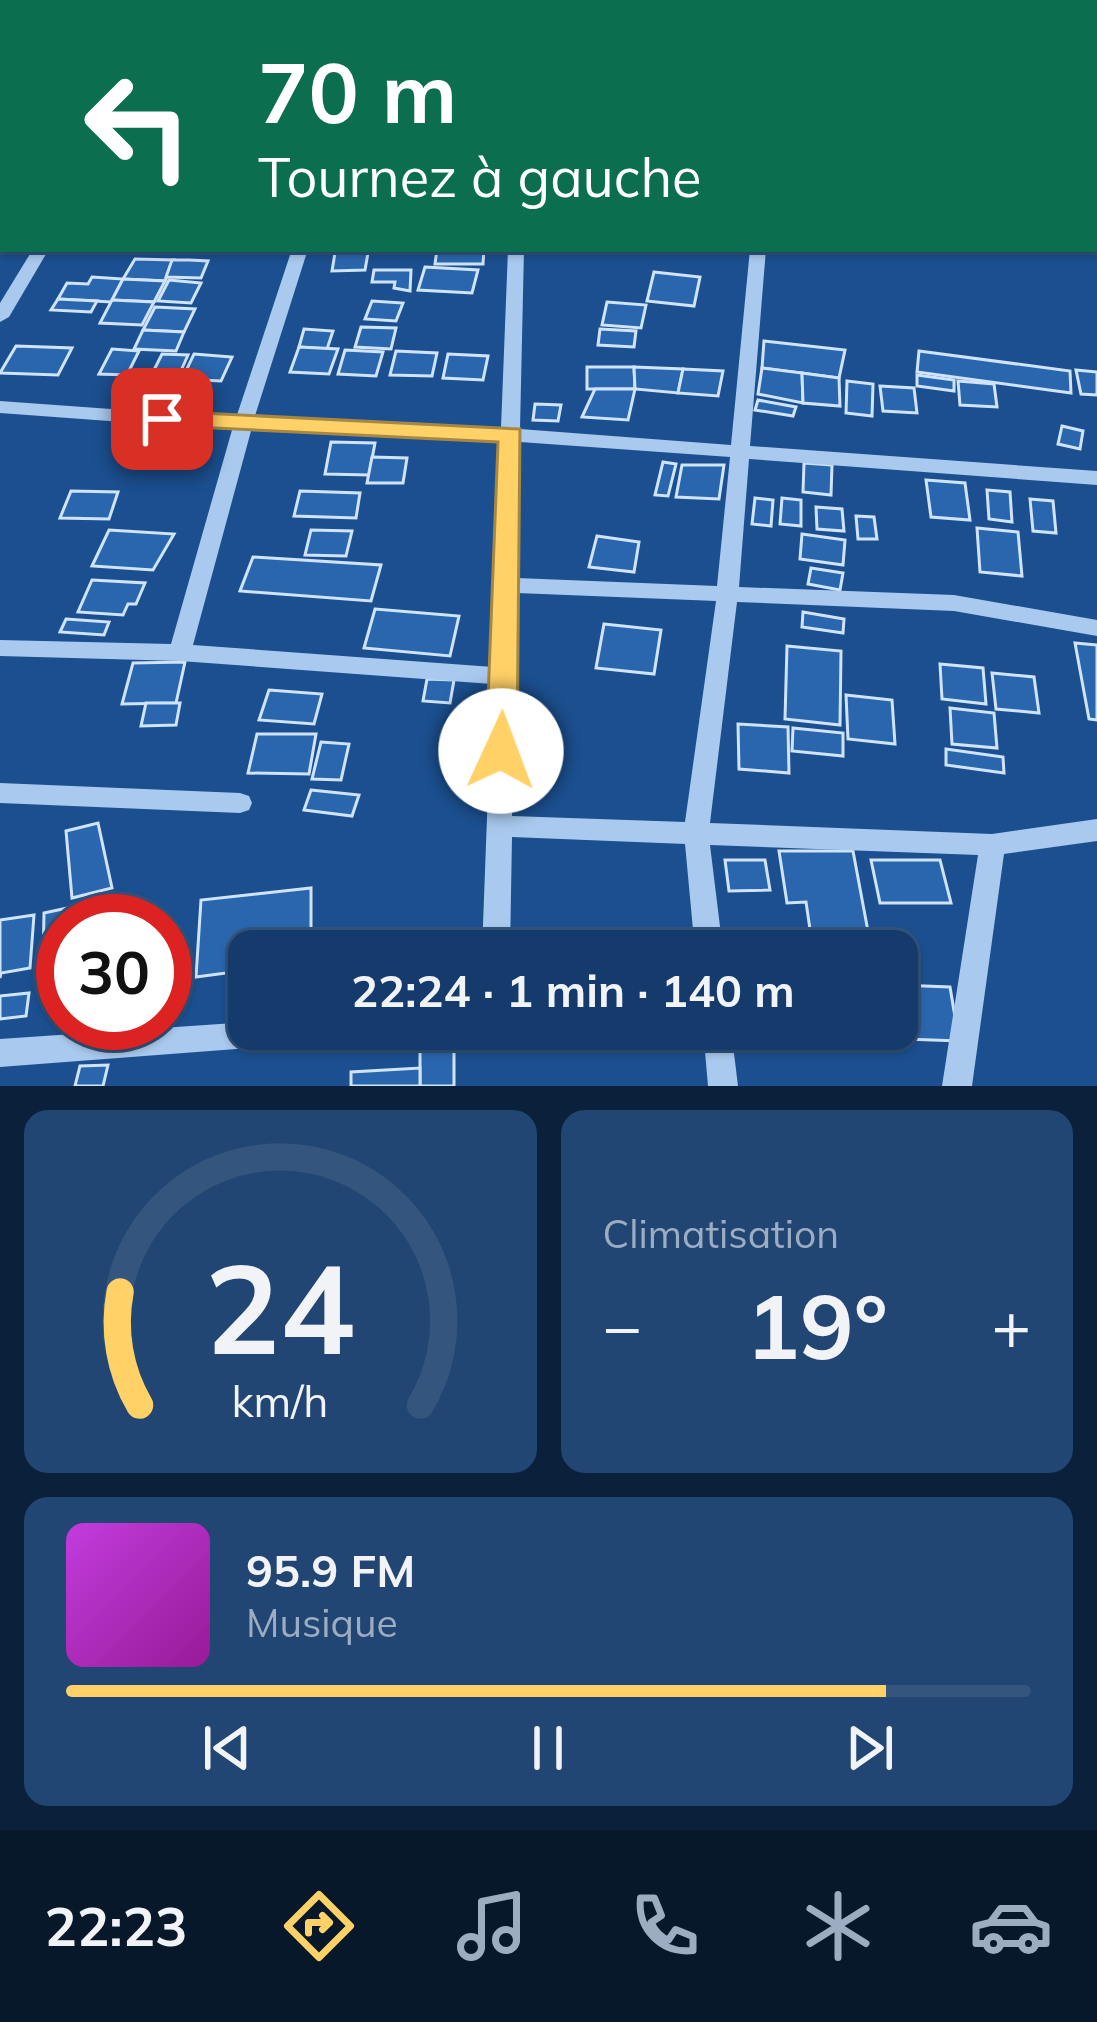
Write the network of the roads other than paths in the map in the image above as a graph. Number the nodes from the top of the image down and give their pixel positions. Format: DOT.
graph roads {
  1 [pos="39,252"];
  2 [pos="299,252"];
  3 [pos="516,252"];
  4 [pos="758,252"];
  5 [pos="0,316"];
  6 [pos="0,407"];
  7 [pos="243,425"];
  8 [pos="511,435"];
  9 [pos="742,452"];
  10 [pos="1097,478"];
  11 [pos="506,585"];
  12 [pos="727,598"];
  13 [pos="1097,628"];
  14 [pos="0,648"];
  15 [pos="180,653"];
  16 [pos="503,676"];
  17 [pos="0,793"];
  18 [pos="240,803"];
  19 [pos="499,826"];
  20 [pos="1097,830"];
  21 [pos="696,832"];
  22 [pos="992,845"];
  23 [pos="497,930"];
  24 [pos="707,930"];
  25 [pos="228,1037"];
  26 [pos="720,1050"];
  27 [pos="0,1054"];
  28 [pos="724,1086"];
  29 [pos="957,1086"];
  1 -- 5 [label="street"];
  2 -- 7 [label="street"];
  3 -- 8 [label="street"];
  4 -- 9 [label="street"];
  6 -- 7 [label="street"];
  7 -- 8 [label="street"];
  7 -- 15 [label="street"];
  8 -- 9 [label="street"];
  8 -- 11 [label="street"];
  9 -- 10 [label="street"];
  9 -- 12 [label="street"];
  11 -- 12 [label="street"];
  11 -- 16 [label="street"];
  12 -- 13 [label="street"];
  12 -- 21 [label="street"];
  14 -- 15 [label="street"];
  15 -- 16 [label="street"];
  16 -- 19 [label="street"];
  17 -- 18 [label="street"];
  19 -- 21 [label="street"];
  19 -- 23 [label="street"];
  20 -- 22 [label="street"];
  21 -- 22 [label="street"];
  21 -- 24 [label="street"];
  22 -- 29 [label="street"];
  25 -- 27 [label="street"];
  26 -- 28 [label="street"];
}
